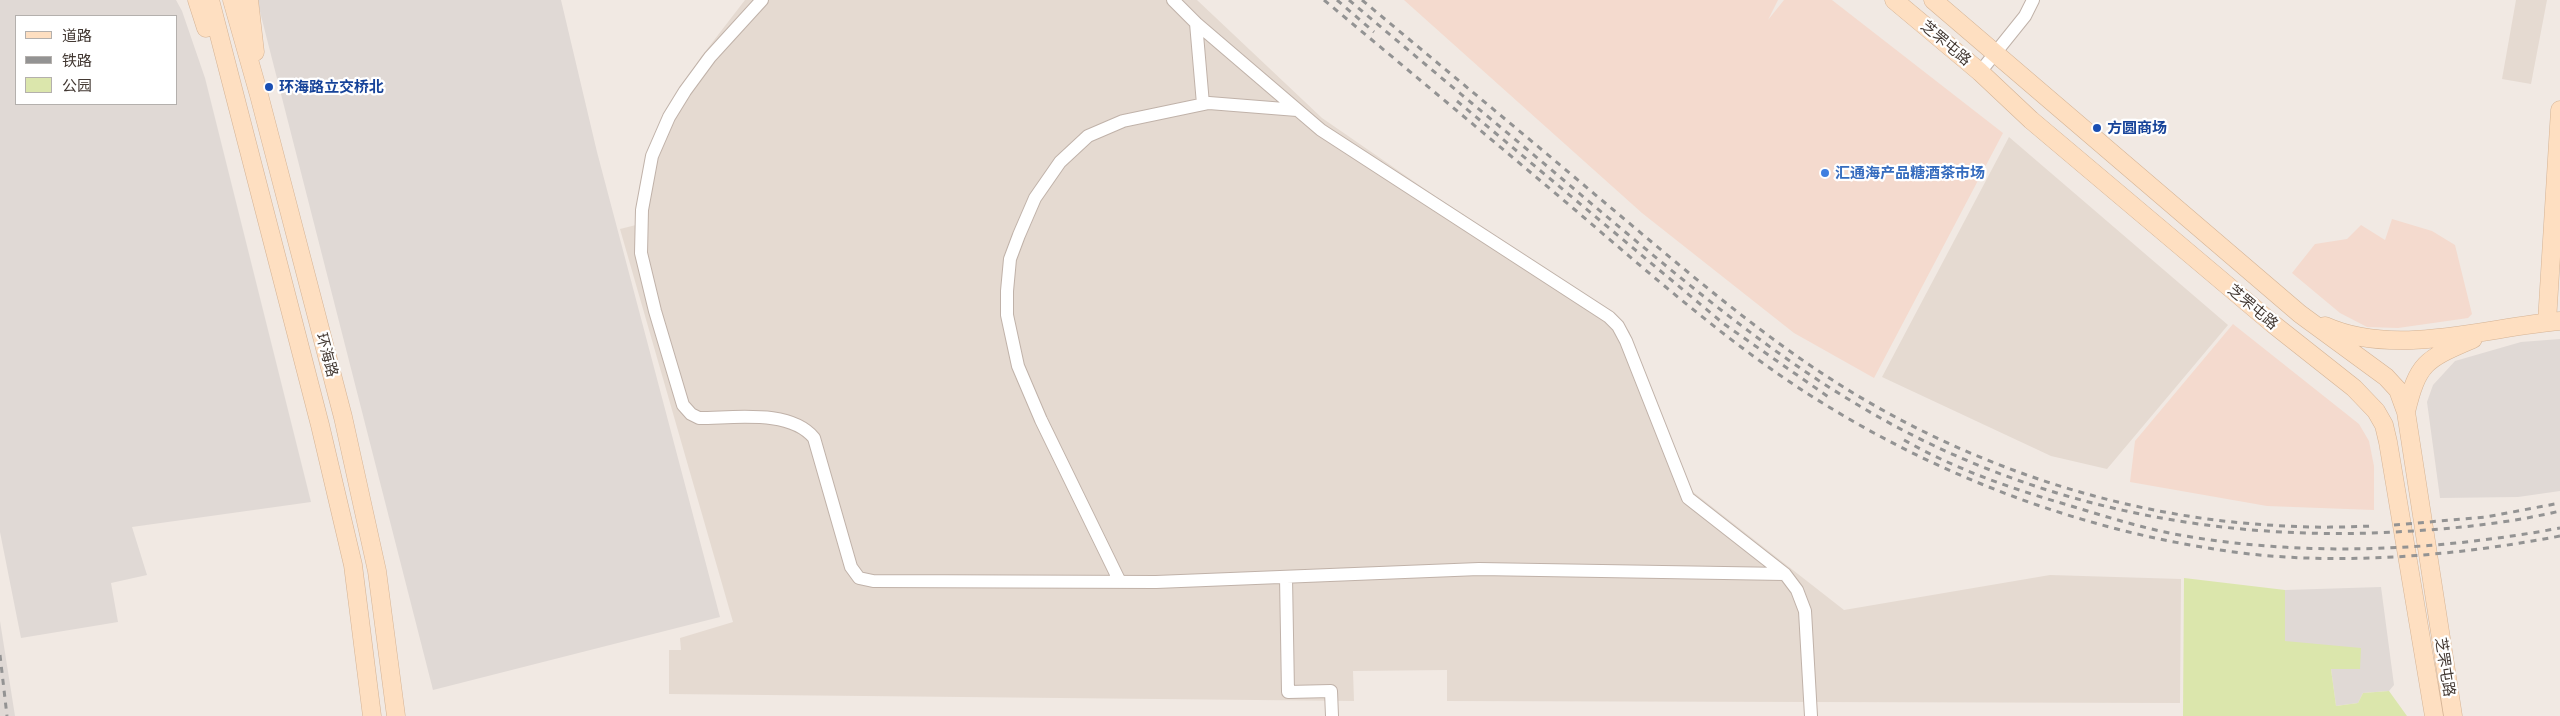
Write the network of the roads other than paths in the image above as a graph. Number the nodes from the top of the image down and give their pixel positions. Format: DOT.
graph roads {
  1 [pos="197,0"];
  2 [pos="210,0"];
  3 [pos="232,0"];
  4 [pos="249,0"];
  5 [pos="762,0"];
  6 [pos="1173,0"];
  7 [pos="1894,0"];
  8 [pos="1933,0"];
  9 [pos="2034,0"];
  10 [pos="1196,23"];
  11 [pos="1996,52"];
  12 [pos="1980,72"];
  13 [pos="259,95"];
  14 [pos="236,97"];
  15 [pos="1203,104"];
  16 [pos="1298,110"];
  17 [pos="2560,110"];
  18 [pos="2300,314"];
  19 [pos="2554,321"];
  20 [pos="2489,332"];
  21 [pos="2406,412"];
  22 [pos="1785,574"];
  23 [pos="1286,577"];
  24 [pos="1120,582"];
  25 [pos="372,716"];
  26 [pos="396,716"];
  27 [pos="1332,716"];
  28 [pos="1811,716"];
  29 [pos="2434,716"];
  30 [pos="2453,716"];
  1 -- 14 [label="main road"];
  2 -- 14 [label="main road, 环海路"];
  3 -- 13 [label="main road, 环海路"];
  4 -- 13 [label="main road"];
  5 -- 24 [label="street"];
  6 -- 10 [label="street"];
  7 -- 12 [label="main road, 芝罘屯路"];
  8 -- 11 [label="main road, 芝罘屯路"];
  9 -- 11 [label="street"];
  10 -- 15 [label="street"];
  10 -- 16 [label="street"];
  11 -- 12 [label="street"];
  11 -- 18 [label="main road, 芝罘屯路"];
  12 -- 29 [label="main road, 芝罘屯路"];
  13 -- 26 [label="main road, 环海路"];
  14 -- 25 [label="main road, 环海路"];
  15 -- 16 [label="street"];
  15 -- 24 [label="street"];
  16 -- 22 [label="street"];
  17 -- 19 [label="main road"];
  18 -- 20 [label="main road"];
  18 -- 21 [label="main road, 芝罘屯路"];
  19 -- 20 [label="main road"];
  20 -- 21 [label="main road"];
  21 -- 30 [label="main road, 芝罘屯路"];
  22 -- 23 [label="street"];
  22 -- 28 [label="street"];
  23 -- 24 [label="street"];
  23 -- 27 [label="street"];
}
